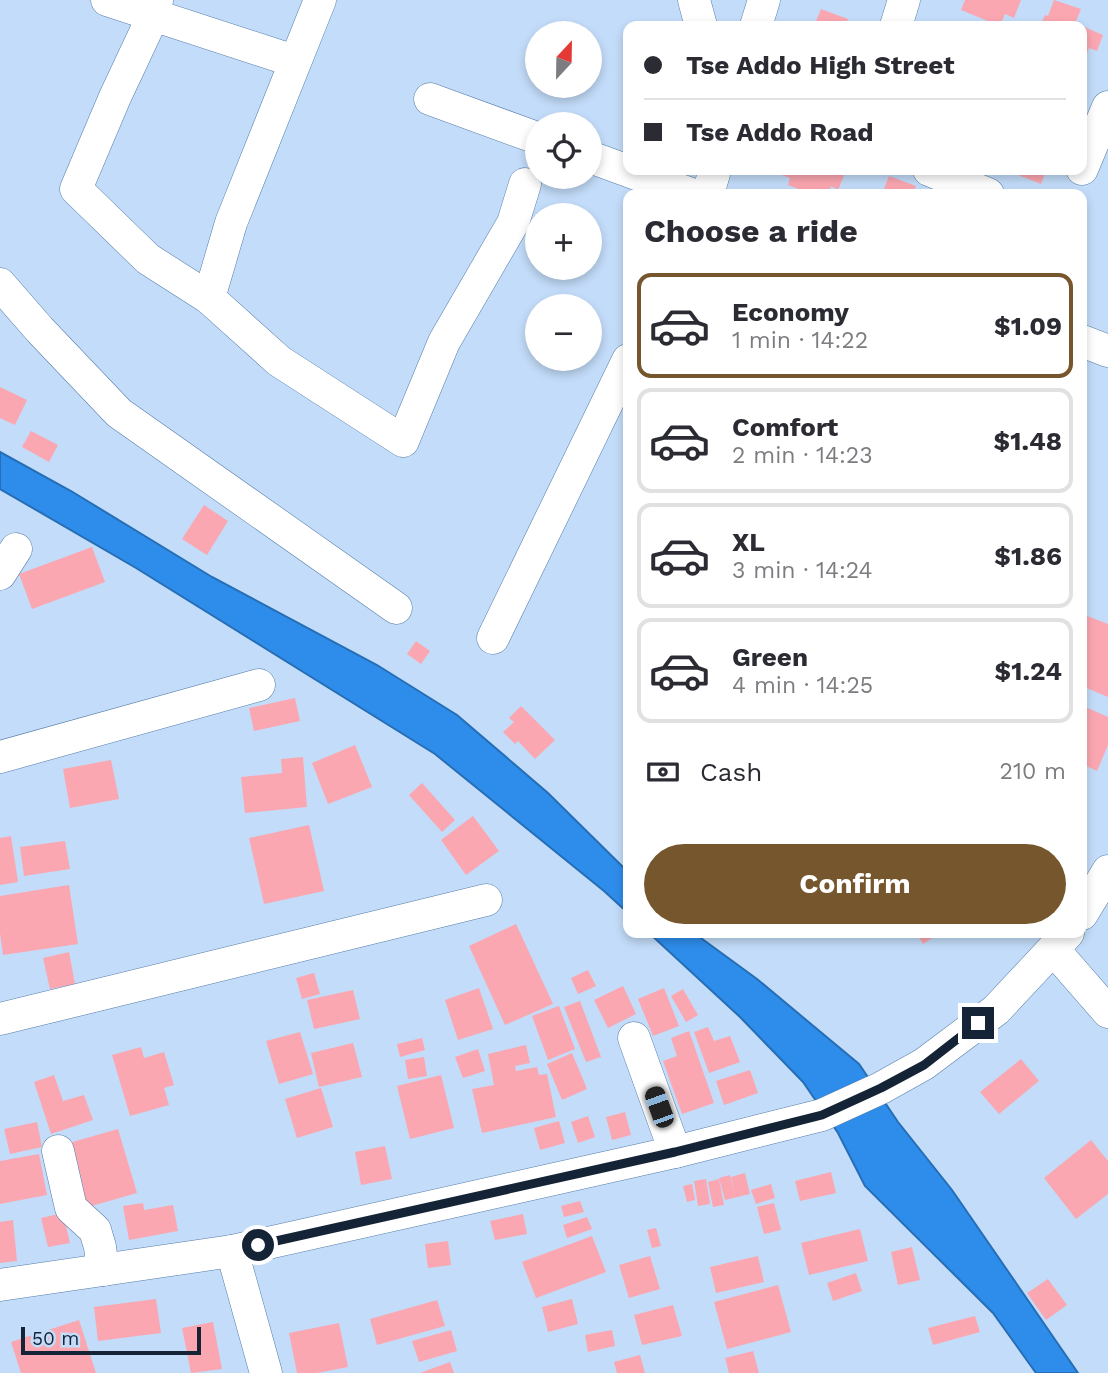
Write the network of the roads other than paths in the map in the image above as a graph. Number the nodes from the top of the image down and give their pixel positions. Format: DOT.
graph roads {
  1 [pos="107,0"];
  2 [pos="320,0"];
  3 [pos="694,0"];
  4 [pos="764,0"];
  5 [pos="904,0"];
  6 [pos="155,8"];
  7 [pos="700,21"];
  8 [pos="758,21"];
  9 [pos="898,21"];
  10 [pos="295,61"];
  11 [pos="430,99"];
  12 [pos="1108,107"];
  13 [pos="525,134"];
  14 [pos="1087,155"];
  15 [pos="602,161"];
  16 [pos="623,169"];
  17 [pos="639,175"];
  18 [pos="941,175"];
  19 [pos="525,184"];
  20 [pos="677,189"];
  21 [pos="976,189"];
  22 [pos="0,284"];
  23 [pos="209,298"];
  24 [pos="1087,343"];
  25 [pos="1108,351"];
  26 [pos="623,370"];
  27 [pos="396,608"];
  28 [pos="493,638"];
  29 [pos="258,685"];
  30 [pos="0,757"];
  31 [pos="1108,871"];
  32 [pos="486,900"];
  33 [pos="1087,906"];
  34 [pos="1061,941"];
  35 [pos="1108,1012"];
  36 [pos="0,1019"];
  37 [pos="634,1038"];
  38 [pos="58,1151"];
  39 [pos="675,1152"];
  40 [pos="232,1251"];
  41 [pos="103,1270"];
  42 [pos="0,1285"];
  43 [pos="266,1373"];
  1 -- 6 [label="street"];
  2 -- 10 [label="street"];
  3 -- 7 [label="street"];
  4 -- 8 [label="street"];
  5 -- 9 [label="street"];
  6 -- 10 [label="street"];
  6 -- 23 [label="street"];
  10 -- 23 [label="street"];
  11 -- 13 [label="street"];
  12 -- 14 [label="street"];
  15 -- 16 [label="street"];
  17 -- 20 [label="street"];
  18 -- 21 [label="street"];
  19 -- 23 [label="street"];
  22 -- 27 [label="street"];
  24 -- 25 [label="street"];
  26 -- 28 [label="street"];
  29 -- 30 [label="street"];
  31 -- 33 [label="street"];
  32 -- 36 [label="street"];
  34 -- 35 [label="street"];
  34 -- 39 [label="street"];
  37 -- 39 [label="street"];
  38 -- 41 [label="street"];
  39 -- 40 [label="street"];
  40 -- 41 [label="street"];
  40 -- 43 [label="street"];
  41 -- 42 [label="street"];
}
